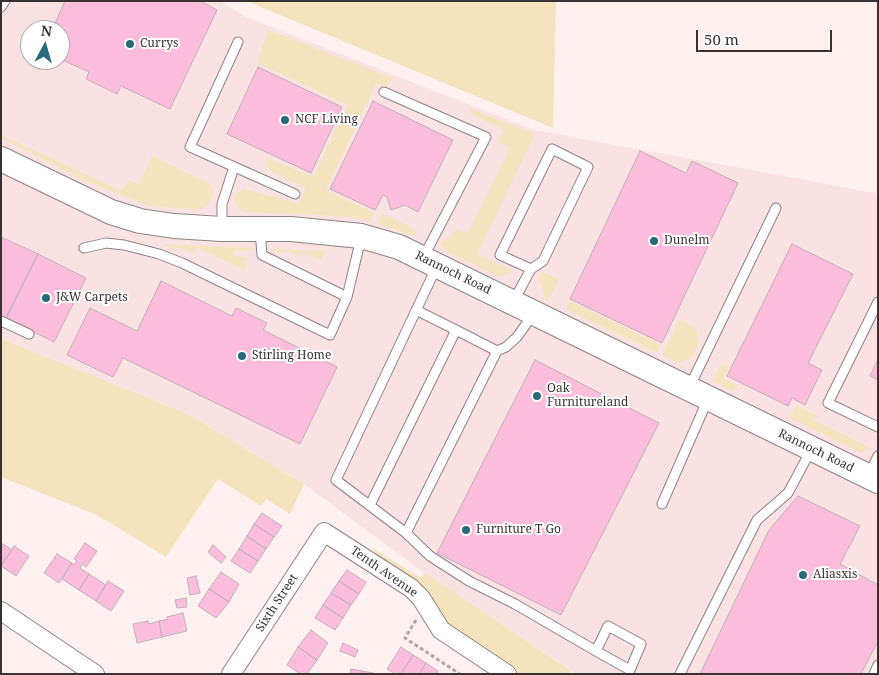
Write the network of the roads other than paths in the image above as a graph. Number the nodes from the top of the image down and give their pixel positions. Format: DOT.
graph roads {
  1 [pos="5,1"];
  2 [pos="1,7"];
  3 [pos="238,42"];
  4 [pos="384,92"];
  5 [pos="1,159"];
  6 [pos="234,167"];
  7 [pos="296,194"];
  8 [pos="776,208"];
  9 [pos="260,228"];
  10 [pos="222,229"];
  11 [pos="361,236"];
  12 [pos="84,248"];
  13 [pos="430,262"];
  14 [pos="531,269"];
  15 [pos="347,297"];
  16 [pos="513,302"];
  17 [pos="878,302"];
  18 [pos="416,310"];
  19 [pos="534,313"];
  20 [pos="1,321"];
  21 [pos="456,330"];
  22 [pos="29,334"];
  23 [pos="497,351"];
  24 [pos="698,394"];
  25 [pos="878,427"];
  26 [pos="812,449"];
  27 [pos="874,471"];
  28 [pos="662,504"];
  29 [pos="370,505"];
  30 [pos="324,532"];
  31 [pos="406,533"];
  32 [pos="1,612"];
  33 [pos="596,651"];
  34 [pos="878,665"];
  35 [pos="94,674"];
  36 [pos="231,674"];
  37 [pos="507,674"];
  38 [pos="680,674"];
  39 [pos="874,674"];
  1 -- 2 [label="lane"];
  3 -- 6 [label="lane"];
  4 -- 13 [label="lane"];
  5 -- 10 [label="street, Rannoch Road"];
  6 -- 7 [label="lane"];
  6 -- 10 [label="lane"];
  8 -- 24 [label="lane"];
  9 -- 10 [label="street, Rannoch Road"];
  9 -- 11 [label="street, Rannoch Road"];
  9 -- 15 [label="lane"];
  11 -- 13 [label="street, Rannoch Road"];
  11 -- 15 [label="lane"];
  12 -- 15 [label="lane"];
  13 -- 16 [label="street, Rannoch Road"];
  13 -- 18 [label="lane"];
  14 -- 14 [label="lane"];
  14 -- 16 [label="lane"];
  16 -- 19 [label="street, Rannoch Road"];
  17 -- 25 [label="lane"];
  18 -- 21 [label="lane"];
  18 -- 29 [label="lane"];
  19 -- 23 [label="lane"];
  19 -- 24 [label="street, Rannoch Road"];
  20 -- 22 [label="lane"];
  21 -- 23 [label="lane"];
  21 -- 29 [label="lane"];
  23 -- 31 [label="lane"];
  24 -- 26 [label="street, Rannoch Road"];
  24 -- 28 [label="lane"];
  26 -- 27 [label="street, Rannoch Road"];
  26 -- 38 [label="lane"];
  29 -- 31 [label="lane"];
  30 -- 36 [label="street, Sixth Street"];
  30 -- 37 [label="street, Tenth Avenue"];
  31 -- 33 [label="lane"];
  32 -- 35 [label="street"];
  33 -- 33 [label="lane"];
  34 -- 39 [label="lane"];
}
